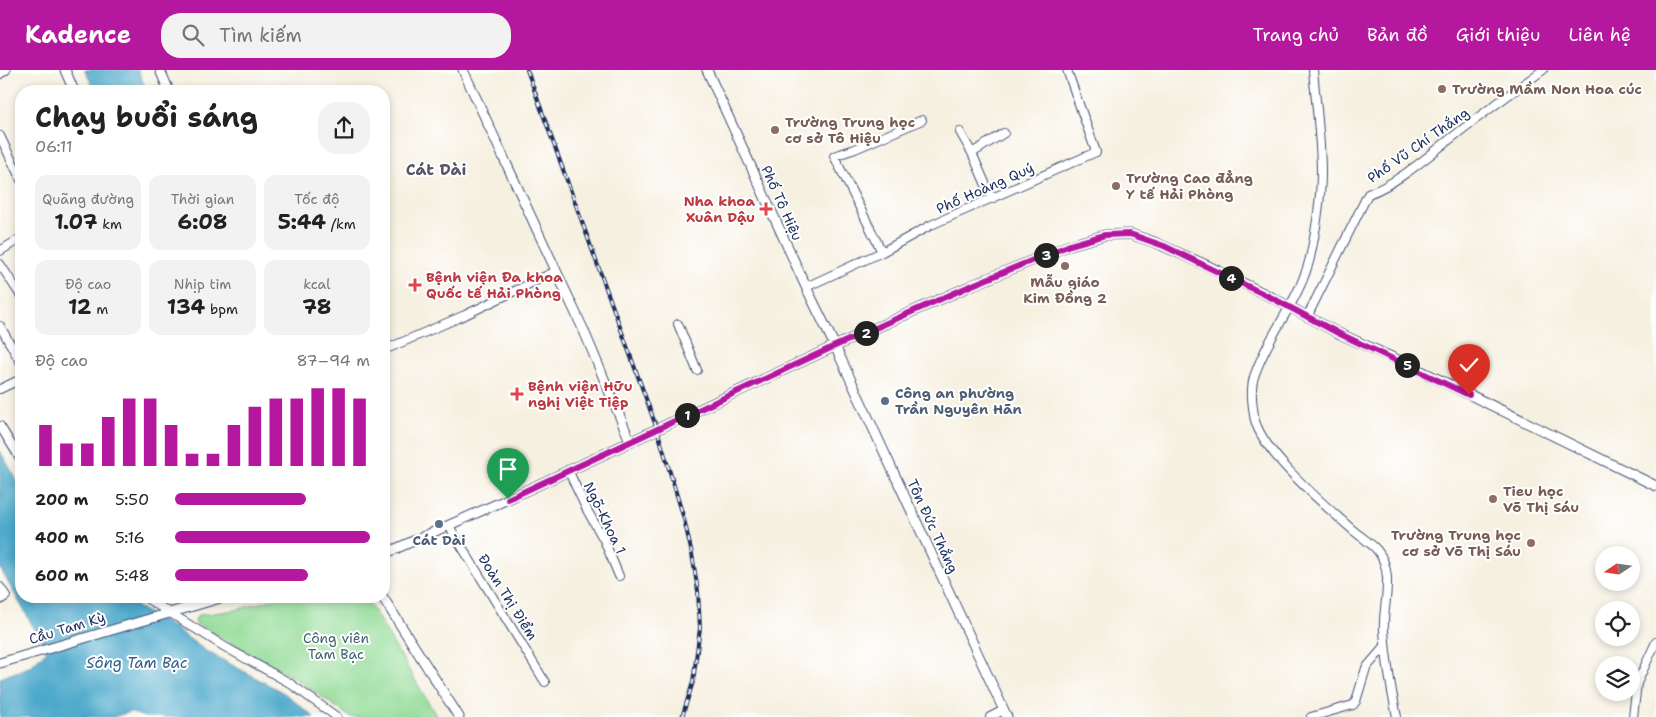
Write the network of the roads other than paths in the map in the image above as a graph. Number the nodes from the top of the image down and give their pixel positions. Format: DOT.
graph roads {
  1 [pos="6,70"];
  2 [pos="65,70"];
  3 [pos="160,70"];
  4 [pos="463,70"];
  5 [pos="707,70"];
  6 [pos="1067,70"];
  7 [pos="1313,70"];
  8 [pos="1542,70"];
  9 [pos="0,74"];
  10 [pos="71,85"];
  11 [pos="166,85"];
  12 [pos="922,120"];
  13 [pos="960,132"];
  14 [pos="1004,133"];
  15 [pos="0,136"];
  16 [pos="972,153"];
  17 [pos="15,167"];
  18 [pos="992,199"];
  19 [pos="15,242"];
  20 [pos="0,251"];
  21 [pos="882,252"];
  22 [pos="0,264"];
  23 [pos="556,271"];
  24 [pos="15,287"];
  25 [pos="806,287"];
  26 [pos="1291,307"];
  27 [pos="1307,317"];
  28 [pos="678,324"];
  29 [pos="0,326"];
  30 [pos="835,346"];
  31 [pos="390,347"];
  32 [pos="15,352"];
  33 [pos="697,370"];
  34 [pos="15,382"];
  35 [pos="0,389"];
  36 [pos="0,426"];
  37 [pos="630,441"];
  38 [pos="15,450"];
  39 [pos="568,470"];
  40 [pos="1656,486"];
  41 [pos="449,526"];
  42 [pos="390,551"];
  43 [pos="619,576"];
  44 [pos="0,587"];
  45 [pos="0,600"];
  46 [pos="155,603"];
  47 [pos="204,603"];
  48 [pos="386,603"];
  49 [pos="172,613"];
  50 [pos="1656,642"];
  51 [pos="1385,646"];
  52 [pos="0,662"];
  53 [pos="545,682"];
  54 [pos="1006,714"];
  55 [pos="337,717"];
  56 [pos="459,717"];
  57 [pos="990,717"];
  58 [pos="1311,717"];
  59 [pos="1397,717"];
  60 [pos="1633,717"];
  1 -- 9 [label="street"];
  2 -- 10 [label="main road"];
  3 -- 11 [label="main road"];
  4 -- 23 [label="main road"];
  5 -- 25 [label="main road, Phố Tô Hiệu"];
  6 -- 18 [label="street, Phố Hoàng Quý"];
  7 -- 26 [label="street"];
  8 -- 27 [label="street, Phố Vũ Chí Thắng"];
  12 -- 21 [label="street"];
  13 -- 16 [label="street"];
  14 -- 16 [label="street"];
  15 -- 17 [label="street"];
  16 -- 18 [label="street"];
  18 -- 21 [label="street, Phố Hoàng Quý"];
  19 -- 20 [label="street"];
  21 -- 25 [label="street, Phố Hoàng Quý"];
  22 -- 24 [label="street"];
  23 -- 31 [label="street"];
  23 -- 37 [label="main road"];
  25 -- 30 [label="main road, Phố Tô Hiệu"];
  26 -- 27 [label="main road"];
  26 -- 30 [label="main road"];
  26 -- 51 [label="street"];
  27 -- 40 [label="main road"];
  28 -- 33 [label="street"];
  29 -- 32 [label="street"];
  30 -- 37 [label="main road"];
  30 -- 54 [label="main road, Tôn Đức Thắng"];
  34 -- 35 [label="street"];
  36 -- 38 [label="street"];
  37 -- 39 [label="main road"];
  39 -- 41 [label="main road"];
  39 -- 43 [label="street, Ngõ-Khoa 1"];
  41 -- 42 [label="main road"];
  41 -- 53 [label="street, Đoàn Thị Điểm"];
  44 -- 45 [label="street"];
  46 -- 49 [label="street"];
  47 -- 49 [label="main road, Cầu Tam Kỳ"];
  48 -- 56 [label="main road"];
  49 -- 52 [label="main road, Cầu Tam Kỳ"];
  49 -- 55 [label="street"];
  50 -- 60 [label="street"];
  51 -- 58 [label="street"];
  51 -- 59 [label="street"];
  54 -- 57 [label="street"];
}
